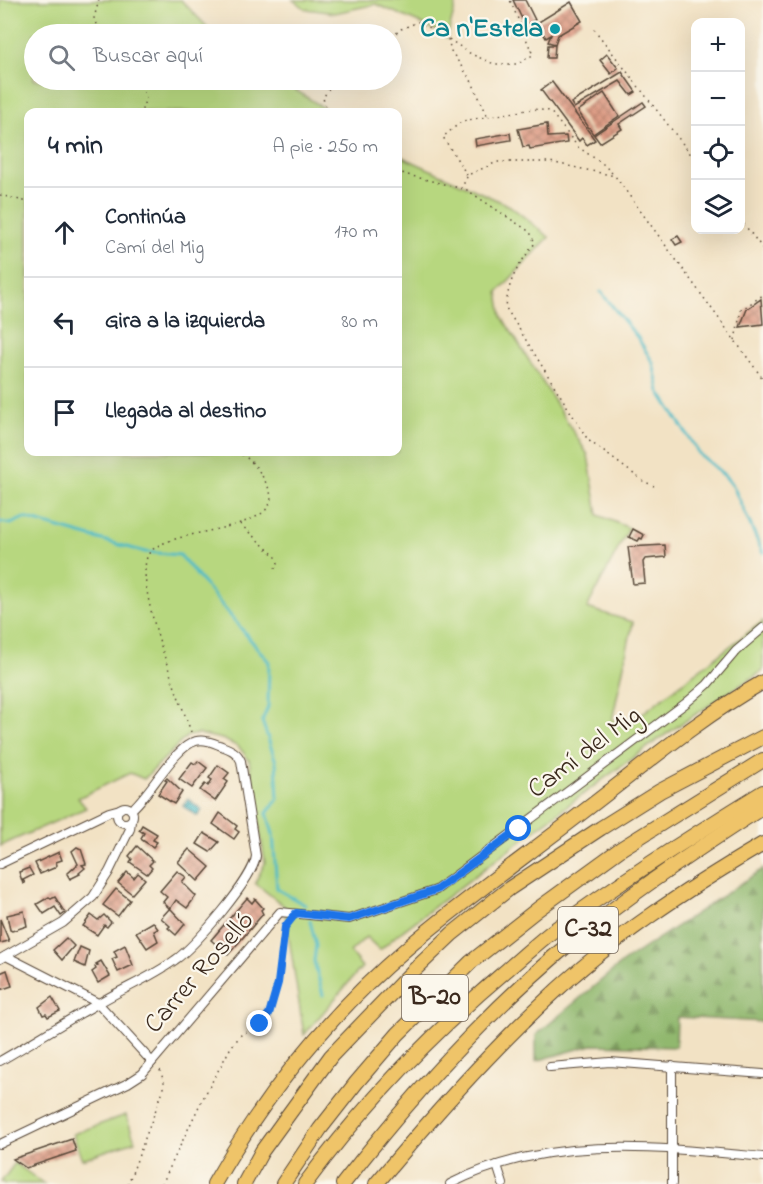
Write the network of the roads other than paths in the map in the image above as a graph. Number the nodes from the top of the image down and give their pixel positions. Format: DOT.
graph roads {
  1 [pos="763,628"];
  2 [pos="763,682"];
  3 [pos="763,737"];
  4 [pos="763,760"];
  5 [pos="763,792"];
  6 [pos="763,807"];
  7 [pos="120,810"];
  8 [pos="131,810"];
  9 [pos="120,821"];
  10 [pos="131,821"];
  11 [pos="92,822"];
  12 [pos="763,844"];
  13 [pos="121,845"];
  14 [pos="0,864"];
  15 [pos="534,871"];
  16 [pos="280,912"];
  17 [pos="439,922"];
  18 [pos="3,957"];
  19 [pos="98,1003"];
  20 [pos="154,1060"];
  21 [pos="0,1061"];
  22 [pos="672,1066"];
  23 [pos="550,1067"];
  24 [pos="763,1074"];
  25 [pos="420,1132"];
  26 [pos="0,1144"];
  27 [pos="672,1148"];
  28 [pos="763,1157"];
  29 [pos="496,1166"];
  30 [pos="214,1184"];
  31 [pos="244,1184"];
  32 [pos="283,1184"];
  33 [pos="305,1184"];
  34 [pos="343,1184"];
  35 [pos="376,1184"];
  36 [pos="384,1184"];
  37 [pos="450,1184"];
  38 [pos="503,1184"];
  39 [pos="672,1184"];
  1 -- 16 [label="street, Camí del Mig"];
  2 -- 17 [label="highway"];
  3 -- 15 [label="highway"];
  4 -- 32 [label="highway, B-20"];
  5 -- 33 [label="highway, B-20"];
  6 -- 34 [label="highway, C-32"];
  7 -- 8 [label="street"];
  7 -- 9 [label="street"];
  7 -- 11 [label="street"];
  8 -- 10 [label="street"];
  8 -- 19 [label="street"];
  9 -- 10 [label="street"];
  9 -- 11 [label="street"];
  9 -- 13 [label="street"];
  10 -- 13 [label="street"];
  11 -- 14 [label="street"];
  12 -- 25 [label="highway"];
  13 -- 18 [label="street"];
  15 -- 17 [label="highway"];
  15 -- 31 [label="highway"];
  16 -- 20 [label="street, Carrer Roselló"];
  17 -- 30 [label="highway"];
  18 -- 19 [label="street"];
  19 -- 20 [label="street"];
  19 -- 21 [label="street"];
  20 -- 26 [label="street, Carrer Roselló"];
  22 -- 23 [label="street"];
  22 -- 24 [label="street"];
  22 -- 27 [label="street"];
  25 -- 35 [label="highway"];
  25 -- 36 [label="highway"];
  27 -- 28 [label="street"];
  27 -- 29 [label="street"];
  27 -- 39 [label="street"];
  29 -- 37 [label="street"];
  29 -- 38 [label="street"];
}
